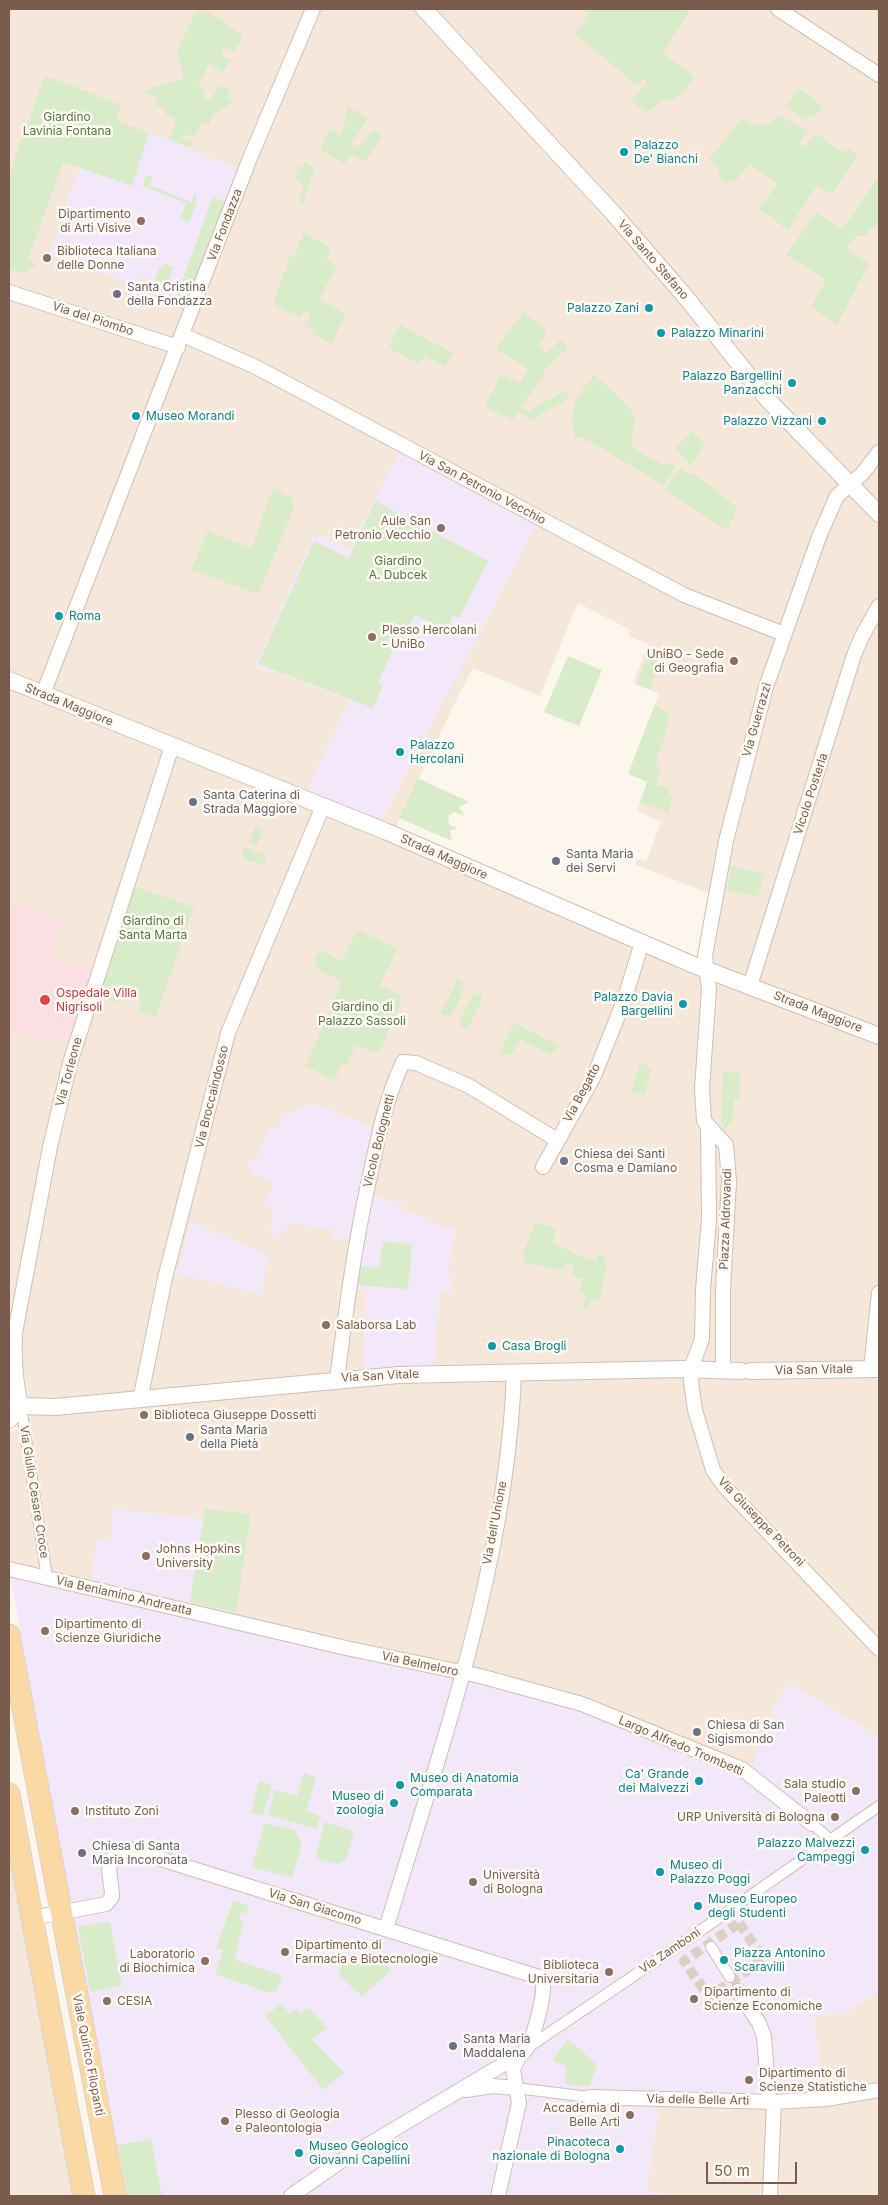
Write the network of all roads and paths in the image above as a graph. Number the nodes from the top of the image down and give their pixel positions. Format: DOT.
graph roads {
  1 [pos="313,9"];
  2 [pos="424,9"];
  3 [pos="778,9"];
  4 [pos="879,75"];
  5 [pos="9,292"];
  6 [pos="180,341"];
  7 [pos="879,452"];
  8 [pos="850,483"];
  9 [pos="879,514"];
  10 [pos="879,606"];
  11 [pos="784,634"];
  12 [pos="9,680"];
  13 [pos="44,694"];
  14 [pos="172,746"];
  15 [pos="323,806"];
  16 [pos="642,942"];
  17 [pos="706,969"];
  18 [pos="750,986"];
  19 [pos="879,1036"];
  20 [pos="708,1127"];
  21 [pos="557,1140"];
  22 [pos="543,1167"];
  23 [pos="703,1289"];
  24 [pos="724,1290"];
  25 [pos="879,1293"];
  26 [pos="875,1369"];
  27 [pos="691,1370"];
  28 [pos="723,1370"];
  29 [pos="514,1372"];
  30 [pos="337,1379"];
  31 [pos="9,1392"];
  32 [pos="140,1400"];
  33 [pos="13,1414"];
  34 [pos="9,1569"];
  35 [pos="47,1578"];
  36 [pos="239,1623"];
  37 [pos="9,1635"];
  38 [pos="879,1649"];
  39 [pos="462,1673"];
  40 [pos="600,1711"];
  41 [pos="9,1794"];
  42 [pos="878,1809"];
  43 [pos="812,1824"];
  44 [pos="831,1840"];
  45 [pos="61,1913"];
  46 [pos="32,1918"];
  47 [pos="386,1929"];
  48 [pos="711,1947"];
  49 [pos="730,1977"];
  50 [pos="738,1990"];
  51 [pos="524,2052"];
  52 [pos="516,2088"];
  53 [pos="879,2090"];
  54 [pos="458,2092"];
  55 [pos="589,2097"];
  56 [pos="772,2102"];
  57 [pos="84,2196"];
  58 [pos="115,2196"];
  59 [pos="291,2196"];
  60 [pos="498,2196"];
  61 [pos="770,2196"];
  1 -- 6 [label="street, Via Fondazza"];
  2 -- 8 [label="street, Via Santo Stefano"];
  3 -- 4 [label="street"];
  5 -- 6 [label="street, Via del Piombo"];
  6 -- 11 [label="street, Via San Petronio Vecchio"];
  6 -- 13 [label="street, Via Fondazza"];
  7 -- 8 [label="street, Via Guerrazzi"];
  8 -- 9 [label="street, Via Santo Stefano"];
  8 -- 11 [label="street, Via Guerrazzi"];
  10 -- 18 [label="street, Vicolo Posterla"];
  11 -- 17 [label="street, Via Guerrazzi"];
  12 -- 13 [label="street, Strada Maggiore"];
  13 -- 14 [label="street, Strada Maggiore"];
  14 -- 15 [label="street, Strada Maggiore"];
  14 -- 33 [label="street, Via Torleone"];
  15 -- 16 [label="street, Strada Maggiore"];
  15 -- 32 [label="street, Via Broccaindosso"];
  16 -- 17 [label="street, Strada Maggiore"];
  16 -- 21 [label="street, Via Begatto"];
  17 -- 18 [label="street, Strada Maggiore"];
  17 -- 20 [label="street, Piazza Aldrovandi"];
  18 -- 19 [label="street, Strada Maggiore"];
  20 -- 23 [label="street, Piazza Aldrovandi"];
  20 -- 24 [label="street, Piazza Aldrovandi"];
  21 -- 22 [label="street, Via Begatto"];
  21 -- 30 [label="street, Vicolo Bolognetti"];
  23 -- 24 [label="street"];
  23 -- 27 [label="street, Piazza Aldrovandi"];
  24 -- 28 [label="street, Piazza Aldrovandi"];
  25 -- 26 [label="street"];
  26 -- 28 [label="street, Via San Vitale"];
  27 -- 28 [label="street, Via San Vitale"];
  27 -- 29 [label="street, Via San Vitale"];
  27 -- 38 [label="street, Via Giuseppe Petroni"];
  29 -- 30 [label="street, Via San Vitale"];
  29 -- 39 [label="street, Via dell'Unione"];
  30 -- 32 [label="street, Via San Vitale"];
  31 -- 33 [label="street"];
  32 -- 33 [label="street, Via San Vitale"];
  33 -- 35 [label="street, Via Giulio Cesare Croce"];
  34 -- 35 [label="street, Via Beniamino Andreatta"];
  35 -- 36 [label="street, Via Beniamino Andreatta"];
  36 -- 39 [label="street, Via Belmeloro"];
  37 -- 45 [label="main road, Viale Quirico Filopanti"];
  39 -- 40 [label="street, Via Belmeloro"];
  39 -- 47 [label="street, Via dell'Unione"];
  40 -- 43 [label="street, Largo Alfredo Trombetti"];
  41 -- 46 [label="main road"];
  42 -- 44 [label="street, Via Zamboni"];
  43 -- 44 [label="street, Largo Alfredo Trombetti"];
  44 -- 51 [label="street, Via Zamboni"];
  45 -- 46 [label="street"];
  45 -- 47 [label="street, Via San Giacomo"];
  45 -- 58 [label="main road, Viale Quirico Filopanti"];
  46 -- 57 [label="main road"];
  47 -- 51 [label="street, Via San Giacomo"];
  48 -- 49 [label="street"];
  50 -- 56 [label="street"];
  51 -- 52 [label="street"];
  51 -- 54 [label="street, Via Zamboni"];
  52 -- 54 [label="street, Via Zamboni"];
  52 -- 55 [label="street, Via delle Belle Arti"];
  52 -- 60 [label="street"];
  53 -- 56 [label="street, Via delle Belle Arti"];
  54 -- 59 [label="street, Via Zamboni"];
  55 -- 56 [label="street, Via delle Belle Arti"];
  56 -- 61 [label="street"];
}
